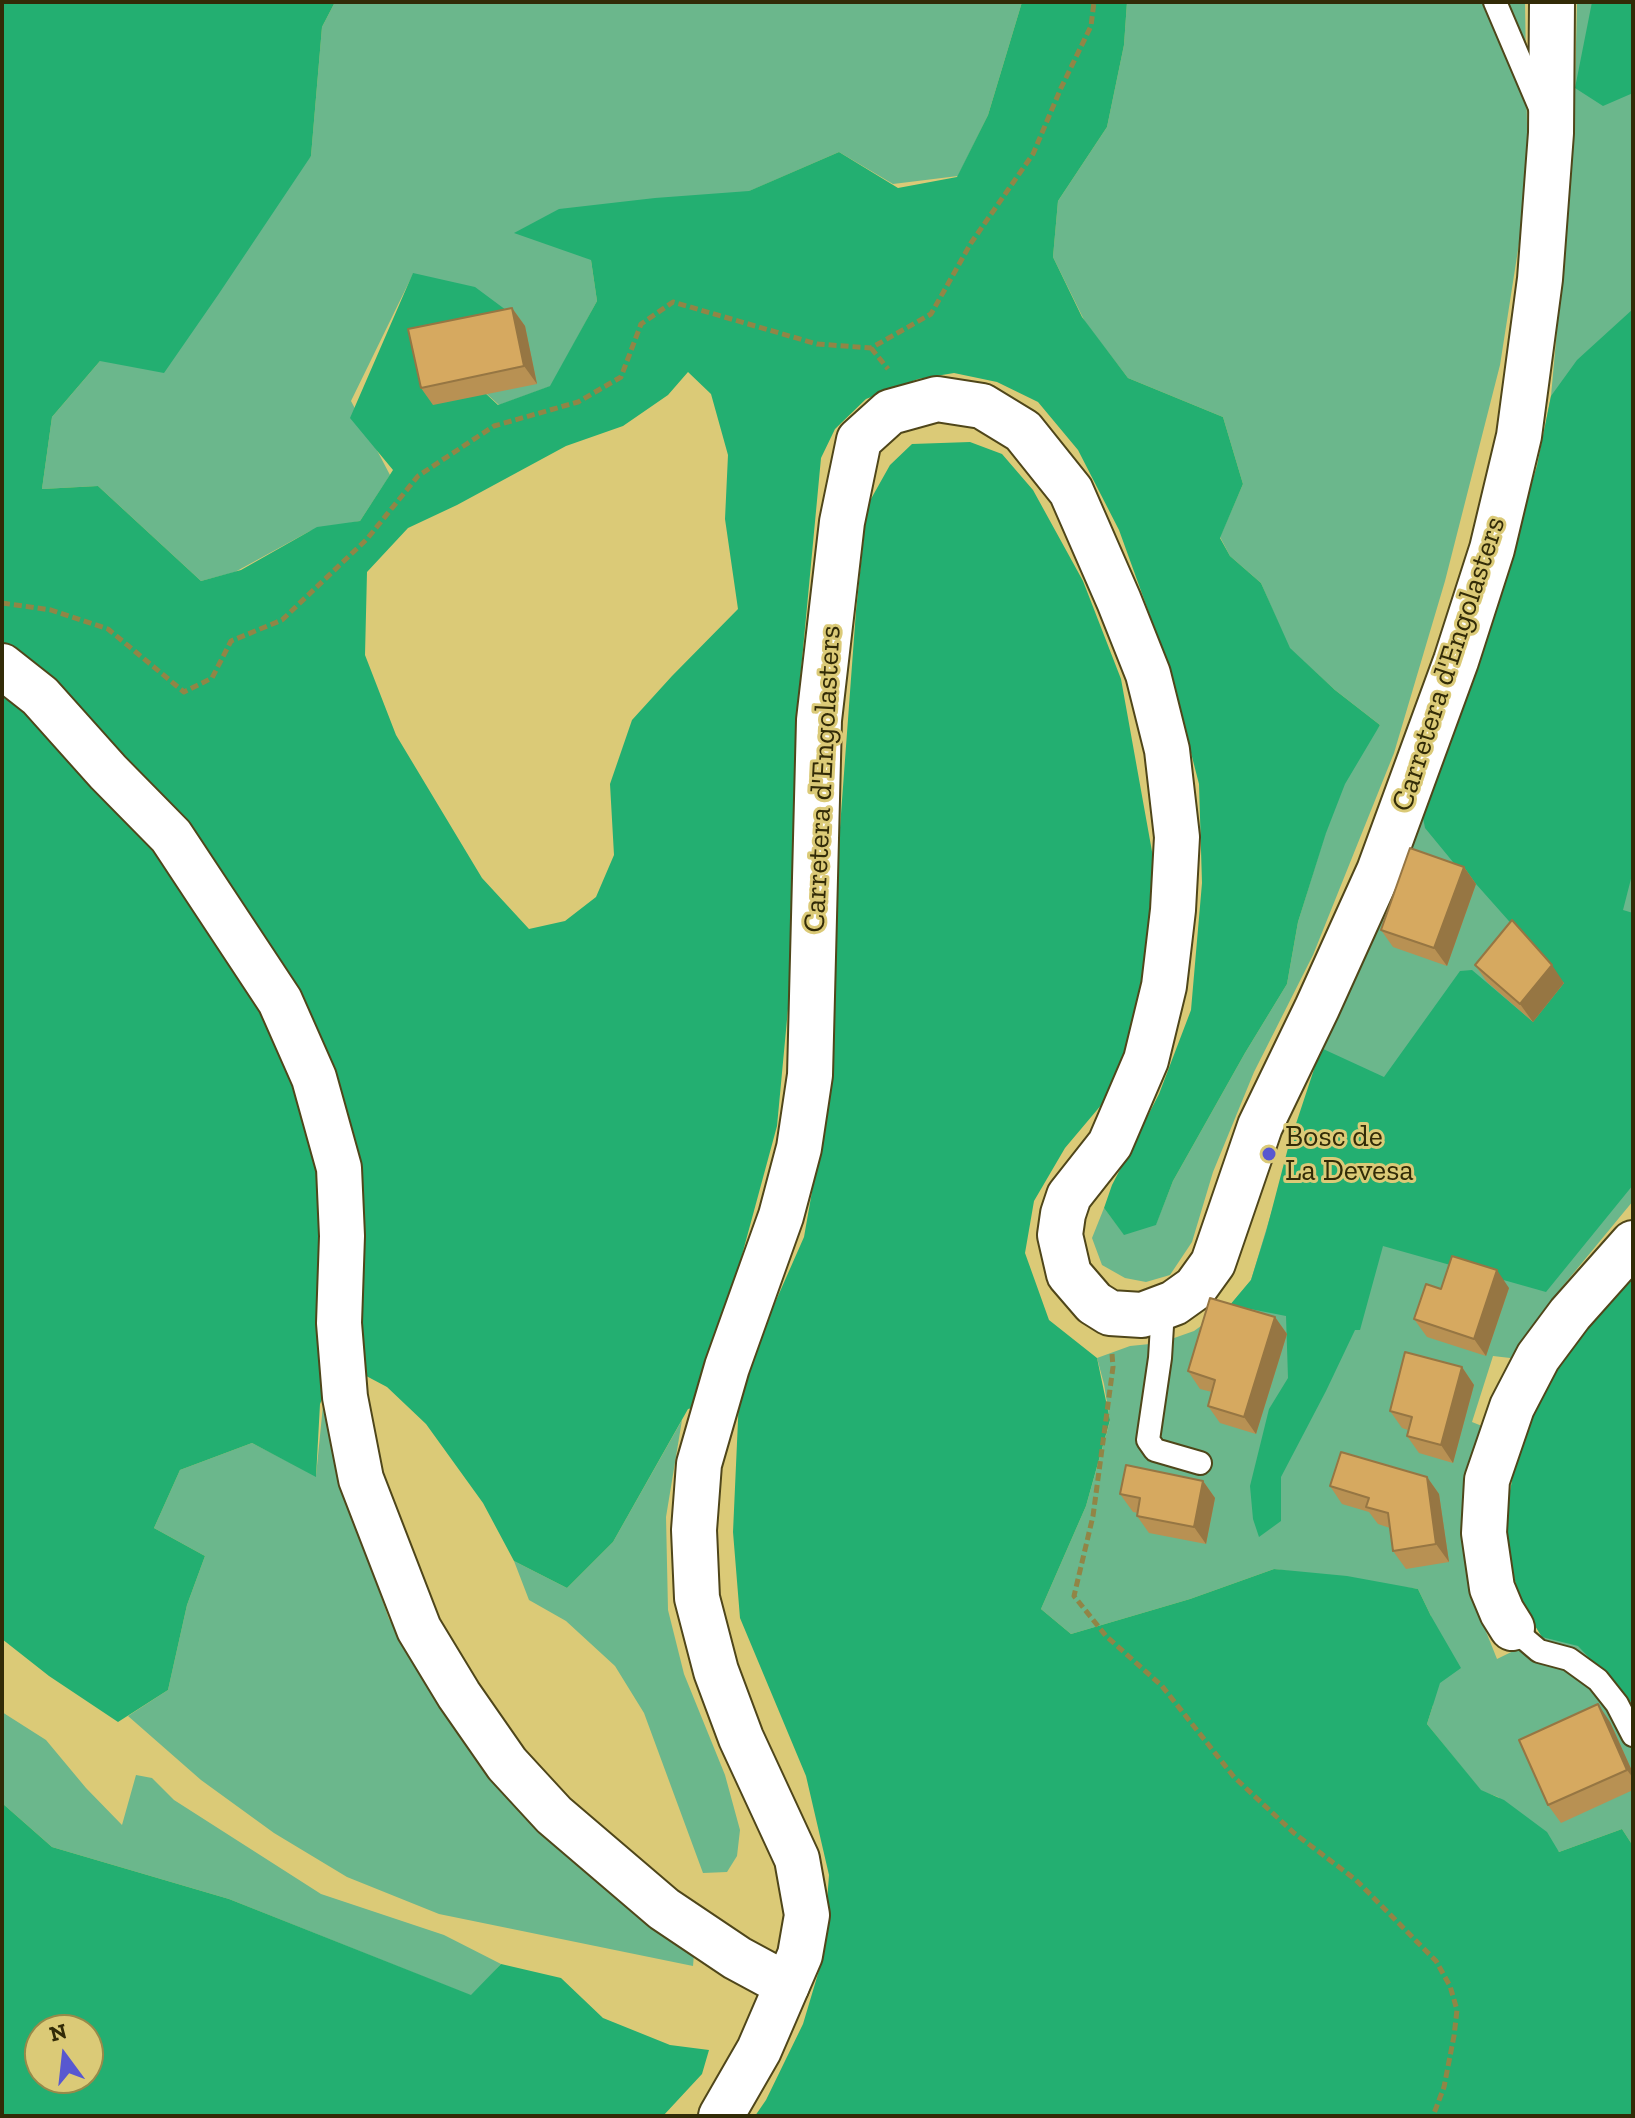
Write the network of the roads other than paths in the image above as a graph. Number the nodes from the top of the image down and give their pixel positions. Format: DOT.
graph roads {
  1 [pos="1495,2"];
  2 [pos="1552,2"];
  3 [pos="1551,133"];
  4 [pos="2,666"];
  5 [pos="1633,1243"];
  6 [pos="1157,1309"];
  7 [pos="1200,1463"];
  8 [pos="1512,1628"];
  9 [pos="1633,1735"];
  10 [pos="787,1985"];
  11 [pos="721,2116"];
  1 -- 3 [label="lane"];
  2 -- 3 [label="main road, Carretera d'Engolasters"];
  3 -- 6 [label="main road, Carretera d'Engolasters"];
  4 -- 10 [label="main road"];
  5 -- 8 [label="main road"];
  6 -- 7 [label="lane"];
  6 -- 10 [label="main road, Carretera d'Engolasters"];
  8 -- 9 [label="lane"];
  10 -- 11 [label="main road, Carretera d'Engolasters"];
}
